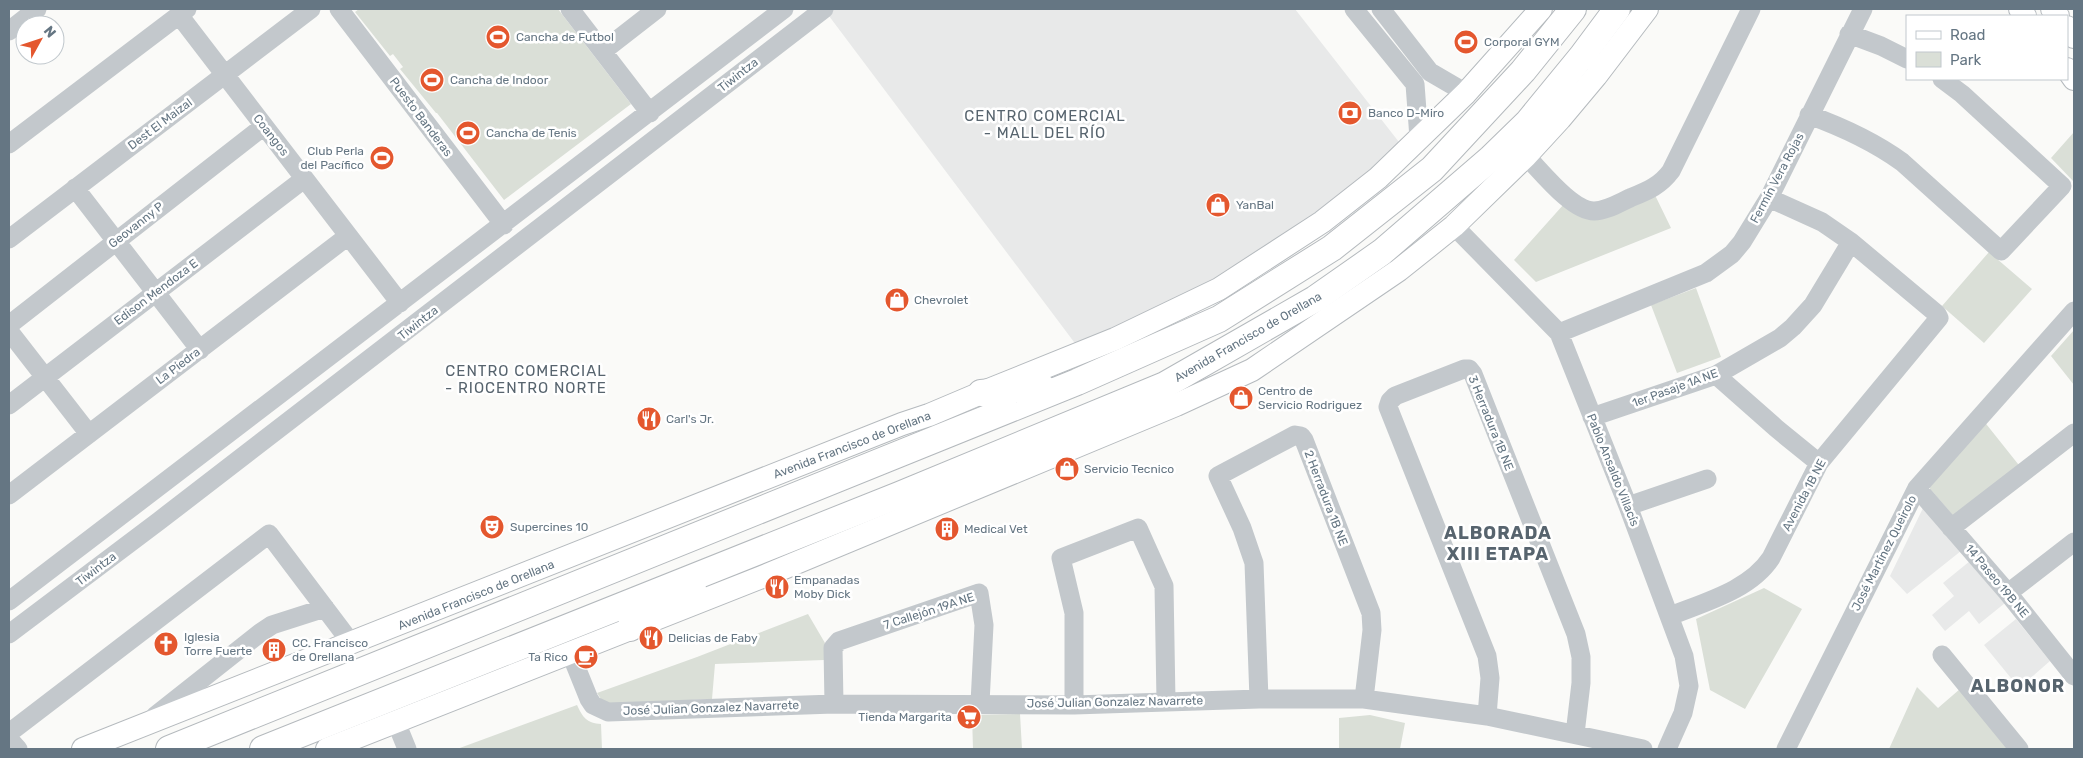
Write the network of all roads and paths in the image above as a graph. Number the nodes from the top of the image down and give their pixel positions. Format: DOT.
graph roads {
  1 [pos="311,9"];
  2 [pos="339,9"];
  3 [pos="570,9"];
  4 [pos="657,9"];
  5 [pos="784,9"];
  6 [pos="824,9"];
  7 [pos="1354,9"];
  8 [pos="1381,9"];
  9 [pos="1540,9"];
  10 [pos="1573,9"];
  11 [pos="1617,9"];
  12 [pos="1647,9"];
  13 [pos="1752,9"];
  14 [pos="1862,9"];
  15 [pos="27,12"];
  16 [pos="183,12"];
  17 [pos="9,31"];
  18 [pos="1849,34"];
  19 [pos="603,52"];
  20 [pos="1906,58"];
  21 [pos="1430,72"];
  22 [pos="224,76"];
  23 [pos="1943,80"];
  24 [pos="691,81"];
  25 [pos="1414,84"];
  26 [pos="1466,93"];
  27 [pos="705,101"];
  28 [pos="650,113"];
  29 [pos="1809,115"];
  30 [pos="264,126"];
  31 [pos="1419,138"];
  32 [pos="9,144"];
  33 [pos="1526,156"];
  34 [pos="304,179"];
  35 [pos="75,188"];
  36 [pos="1769,198"];
  37 [pos="504,225"];
  38 [pos="1454,226"];
  39 [pos="348,236"];
  40 [pos="9,239"];
  41 [pos="116,241"];
  42 [pos="1851,242"];
  43 [pos="1320,255"];
  44 [pos="156,293"];
  45 [pos="400,303"];
  46 [pos="2074,310"];
  47 [pos="9,325"];
  48 [pos="1260,330"];
  49 [pos="9,331"];
  50 [pos="1559,333"];
  51 [pos="200,350"];
  52 [pos="1716,375"];
  53 [pos="45,378"];
  54 [pos="1077,382"];
  55 [pos="981,393"];
  56 [pos="9,405"];
  57 [pos="1592,417"];
  58 [pos="2074,433"];
  59 [pos="88,434"];
  60 [pos="1054,454"];
  61 [pos="1819,463"];
  62 [pos="955,472"];
  63 [pos="1707,479"];
  64 [pos="1917,488"];
  65 [pos="9,495"];
  66 [pos="1628,506"];
  67 [pos="1951,528"];
  68 [pos="2074,542"];
  69 [pos="752,552"];
  70 [pos="2008,593"];
  71 [pos="9,601"];
  72 [pos="325,608"];
  73 [pos="1670,616"];
  74 [pos="630,628"];
  75 [pos="9,634"];
  76 [pos="352,644"];
  77 [pos="570,652"];
  78 [pos="1942,655"];
  79 [pos="2074,676"];
  80 [pos="1259,698"];
  81 [pos="1364,699"];
  82 [pos="1166,701"];
  83 [pos="980,703"];
  84 [pos="834,704"];
  85 [pos="1074,705"];
  86 [pos="1487,716"];
  87 [pos="396,722"];
  88 [pos="145,724"];
  89 [pos="9,733"];
  90 [pos="1575,734"];
  91 [pos="9,739"];
  92 [pos="18,749"];
  93 [pos="83,749"];
  94 [pos="169,749"];
  95 [pos="263,749"];
  96 [pos="327,749"];
  97 [pos="407,749"];
  98 [pos="1643,749"];
  99 [pos="1667,749"];
  100 [pos="1789,749"];
  101 [pos="2019,749"];
  1 -- 22 [label="street, Dest El Maizal"];
  2 -- 37 [label="street, Puesto Banderas"];
  3 -- 19 [label="street"];
  4 -- 19 [label="street"];
  5 -- 24 [label="street, Tiwintza"];
  6 -- 27 [label="street, Tiwintza"];
  7 -- 25 [label="street"];
  8 -- 21 [label="street"];
  9 -- 26 [label="main road, Avenida Francisco de Orellana"];
  10 -- 43 [label="highway, Avenida Francisco de Orellana"];
  11 -- 48 [label="highway, Avenida Francisco de Orellana"];
  12 -- 33 [label="main road, Avenida Francisco de Orellana"];
  13 -- 33 [label="street"];
  14 -- 18 [label="street, Fermín Vera Rojas"];
  15 -- 17 [label="street"];
  16 -- 22 [label="street, Coangos"];
  16 -- 32 [label="street"];
  18 -- 20 [label="street"];
  18 -- 29 [label="street, Fermín Vera Rojas"];
  19 -- 28 [label="street"];
  21 -- 25 [label="street"];
  21 -- 26 [label="street"];
  22 -- 30 [label="street, Coangos"];
  22 -- 35 [label="street, Dest El Maizal"];
  23 -- 29 [label="street"];
  24 -- 27 [label="street"];
  24 -- 28 [label="street, Tiwintza"];
  25 -- 31 [label="street"];
  26 -- 31 [label="main road, Avenida Francisco de Orellana"];
  27 -- 75 [label="street, Tiwintza"];
  28 -- 37 [label="street, Tiwintza"];
  29 -- 36 [label="street, Fermín Vera Rojas"];
  30 -- 34 [label="street, Coangos"];
  30 -- 41 [label="street, Geovanny P"];
  31 -- 55 [label="main road, Avenida Francisco de Orellana"];
  33 -- 38 [label="main road, Avenida Francisco de Orellana"];
  34 -- 39 [label="street, Coangos"];
  34 -- 44 [label="street, Edison Mendoza E"];
  35 -- 40 [label="street, Dest El Maizal"];
  35 -- 41 [label="street"];
  36 -- 42 [label="street"];
  36 -- 50 [label="street, Fermín Vera Rojas"];
  37 -- 45 [label="street, Tiwintza"];
  38 -- 50 [label="street, Pablo Ansaldo Villacís"];
  38 -- 60 [label="main road, Avenida Francisco de Orellana"];
  39 -- 45 [label="street, Coangos"];
  39 -- 51 [label="street, La Piedra"];
  41 -- 44 [label="street"];
  41 -- 47 [label="street, Geovanny P"];
  42 -- 52 [label="street, 1er Pasaje 1A NE"];
  42 -- 61 [label="street, Avenida 1B NE"];
  43 -- 48 [label="highway"];
  43 -- 54 [label="highway, Avenida Francisco de Orellana"];
  44 -- 51 [label="street"];
  44 -- 53 [label="street, Edison Mendoza E"];
  45 -- 71 [label="street, Tiwintza"];
  46 -- 64 [label="street, José Martínez Queirolo"];
  48 -- 62 [label="highway, Avenida Francisco de Orellana"];
  49 -- 53 [label="street"];
  50 -- 57 [label="street, Pablo Ansaldo Villacís"];
  51 -- 59 [label="street, La Piedra"];
  52 -- 57 [label="street, 1er Pasaje 1A NE"];
  52 -- 61 [label="street"];
  53 -- 56 [label="street, Edison Mendoza E"];
  53 -- 59 [label="street"];
  54 -- 55 [label="highway"];
  54 -- 94 [label="highway, Avenida Francisco de Orellana"];
  55 -- 76 [label="main road, Avenida Francisco de Orellana"];
  57 -- 66 [label="street, Pablo Ansaldo Villacís"];
  58 -- 67 [label="street"];
  59 -- 65 [label="street, La Piedra"];
  60 -- 62 [label="highway"];
  60 -- 74 [label="main road, Avenida Francisco de Orellana"];
  61 -- 73 [label="street, Avenida 1B NE"];
  62 -- 69 [label="highway, Avenida Francisco de Orellana"];
  63 -- 66 [label="street"];
  64 -- 67 [label="street, 14 Paseo 19B NE"];
  64 -- 100 [label="street, José Martínez Queirolo"];
  66 -- 73 [label="street, Pablo Ansaldo Villacís"];
  67 -- 70 [label="street, 14 Paseo 19B NE"];
  68 -- 70 [label="street"];
  69 -- 74 [label="highway"];
  69 -- 95 [label="highway, Avenida Francisco de Orellana"];
  70 -- 79 [label="street, 14 Paseo 19B NE"];
  72 -- 76 [label="street"];
  72 -- 88 [label="street"];
  72 -- 89 [label="street"];
  73 -- 99 [label="street, Pablo Ansaldo Villacís"];
  74 -- 77 [label="main road, Avenida Francisco de Orellana"];
  76 -- 88 [label="main road, Avenida Francisco de Orellana"];
  77 -- 84 [label="street, José Julian Gonzalez Navarrete"];
  77 -- 87 [label="main road, Avenida Francisco de Orellana"];
  78 -- 101 [label="street"];
  80 -- 81 [label="street, José Julian Gonzalez Navarrete"];
  80 -- 81 [label="street, 2 Herradura 1B NE"];
  80 -- 82 [label="street, José Julian Gonzalez Navarrete"];
  81 -- 86 [label="street, José Julian Gonzalez Navarrete"];
  82 -- 85 [label="street, José Julian Gonzalez Navarrete"];
  82 -- 85 [label="street"];
  83 -- 84 [label="street, José Julian Gonzalez Navarrete"];
  83 -- 84 [label="street, 7 Callejón 19A NE"];
  83 -- 85 [label="street, José Julian Gonzalez Navarrete"];
  86 -- 90 [label="street, José Julian Gonzalez Navarrete"];
  86 -- 90 [label="street, 3 Herradura 1B NE"];
  87 -- 96 [label="main road, Avenida Francisco de Orellana"];
  87 -- 97 [label="street"];
  88 -- 93 [label="main road, Avenida Francisco de Orellana"];
  90 -- 98 [label="street, José Julian Gonzalez Navarrete"];
  91 -- 92 [label="street"];
}
